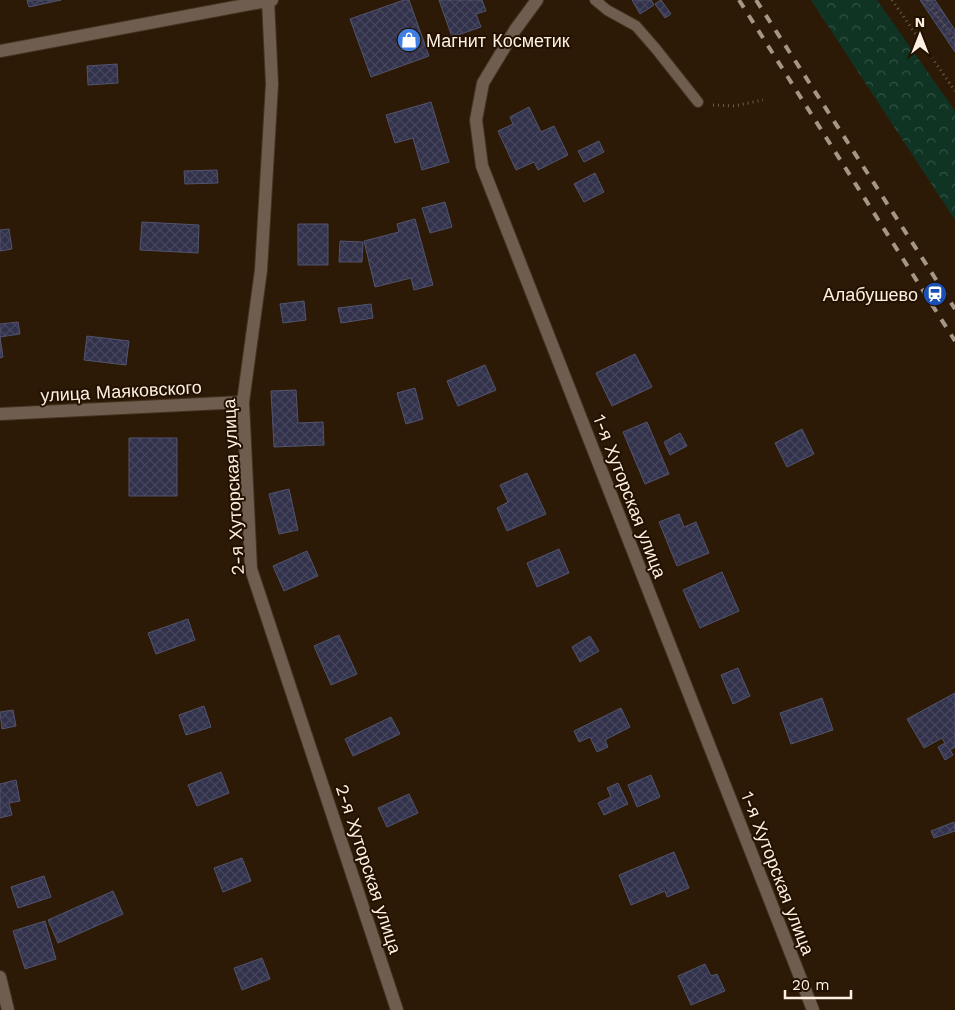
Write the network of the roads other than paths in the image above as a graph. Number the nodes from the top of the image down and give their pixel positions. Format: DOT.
graph roads {
  1 [pos="269,0"];
  2 [pos="537,0"];
  3 [pos="595,0"];
  4 [pos="0,51"];
  5 [pos="698,102"];
  6 [pos="243,402"];
  7 [pos="0,414"];
  8 [pos="0,977"];
  9 [pos="8,1010"];
  10 [pos="397,1010"];
  11 [pos="813,1010"];
  1 -- 4 [label="street"];
  1 -- 6 [label="street, 2-я Хуторская улица"];
  2 -- 11 [label="street, 1-я Хуторская улица"];
  3 -- 5 [label="lane"];
  6 -- 7 [label="street, улица Маяковского"];
  6 -- 10 [label="street, 2-я Хуторская улица"];
  8 -- 9 [label="street"];
}
